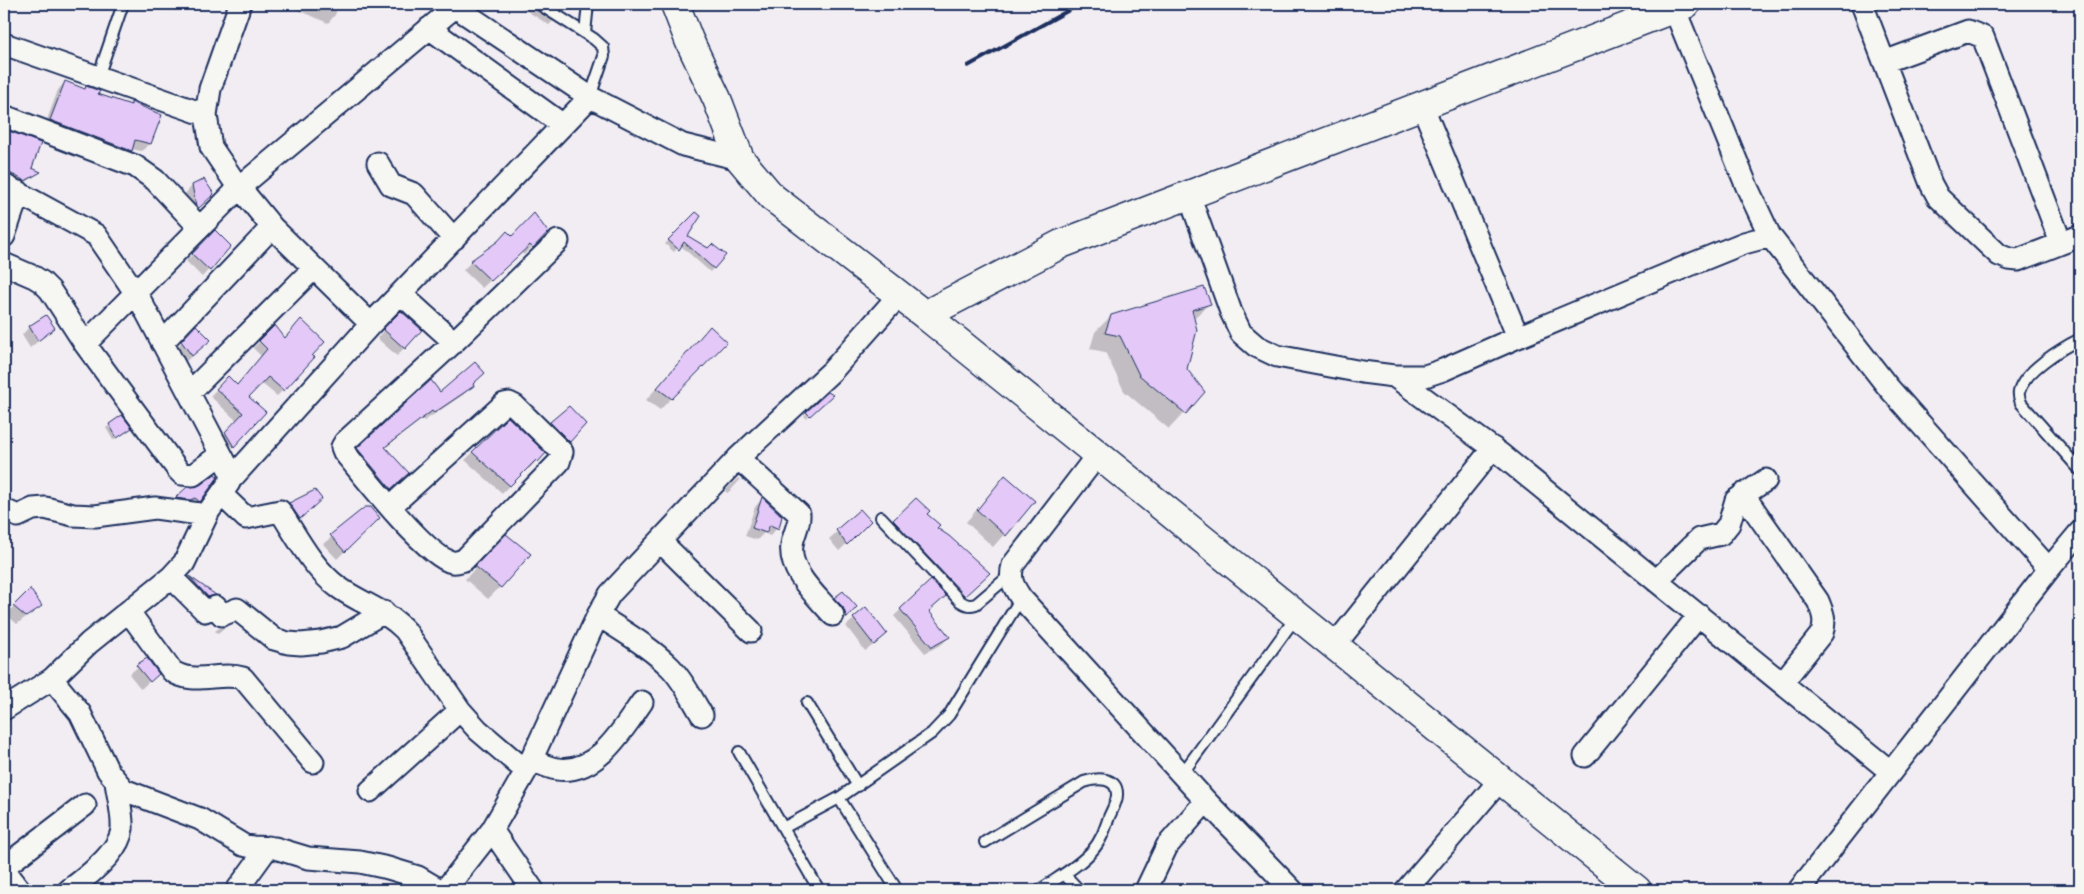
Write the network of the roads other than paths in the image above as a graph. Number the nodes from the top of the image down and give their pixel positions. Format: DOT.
graph roads {
  1 [pos="123,4"];
  2 [pos="240,4"];
  3 [pos="539,4"];
  4 [pos="588,4"];
  5 [pos="675,4"];
  6 [pos="1862,4"];
  7 [pos="453,5"];
  8 [pos="1680,6"];
  9 [pos="429,28"];
  10 [pos="585,33"];
  11 [pos="4,44"];
  12 [pos="1884,62"];
  13 [pos="98,77"];
  14 [pos="590,97"];
  15 [pos="1422,105"];
  16 [pos="206,115"];
  17 [pos="4,116"];
  18 [pos="563,125"];
  19 [pos="740,159"];
  20 [pos="378,163"];
  21 [pos="240,187"];
  22 [pos="12,189"];
  23 [pos="1189,195"];
  24 [pos="199,227"];
  25 [pos="272,228"];
  26 [pos="4,236"];
  27 [pos="1770,236"];
  28 [pos="454,238"];
  29 [pos="2071,240"];
  30 [pos="558,241"];
  31 [pos="4,264"];
  32 [pos="314,268"];
  33 [pos="135,292"];
  34 [pos="400,294"];
  35 [pos="900,294"];
  36 [pos="926,315"];
  37 [pos="371,324"];
  38 [pos="1518,336"];
  39 [pos="2080,339"];
  40 [pos="454,342"];
  41 [pos="162,343"];
  42 [pos="85,344"];
  43 [pos="1394,376"];
  44 [pos="189,393"];
  45 [pos="1493,448"];
  46 [pos="221,454"];
  47 [pos="1098,454"];
  48 [pos="738,458"];
  49 [pos="2080,470"];
  50 [pos="233,477"];
  51 [pos="1766,480"];
  52 [pos="221,494"];
  53 [pos="1743,494"];
  54 [pos="390,507"];
  55 [pos="4,510"];
  56 [pos="207,515"];
  57 [pos="881,517"];
  58 [pos="2080,532"];
  59 [pos="660,540"];
  60 [pos="2049,569"];
  61 [pos="1010,576"];
  62 [pos="172,577"];
  63 [pos="1656,581"];
  64 [pos="1021,598"];
  65 [pos="129,612"];
  66 [pos="384,612"];
  67 [pos="598,615"];
  68 [pos="833,615"];
  69 [pos="1699,615"];
  70 [pos="1297,616"];
  71 [pos="751,631"];
  72 [pos="1334,646"];
  73 [pos="52,679"];
  74 [pos="1782,683"];
  75 [pos="642,702"];
  76 [pos="807,703"];
  77 [pos="4,709"];
  78 [pos="460,710"];
  79 [pos="702,715"];
  80 [pos="740,752"];
  81 [pos="1585,756"];
  82 [pos="313,762"];
  83 [pos="528,765"];
  84 [pos="1891,772"];
  85 [pos="1182,774"];
  86 [pos="1500,780"];
  87 [pos="116,782"];
  88 [pos="858,786"];
  89 [pos="370,791"];
  90 [pos="839,798"];
  91 [pos="1206,800"];
  92 [pos="85,805"];
  93 [pos="784,828"];
  94 [pos="492,830"];
  95 [pos="984,842"];
  96 [pos="268,847"];
  97 [pos="4,868"];
  98 [pos="1064,874"];
  99 [pos="20,890"];
  100 [pos="69,890"];
  101 [pos="237,890"];
  102 [pos="440,890"];
  103 [pos="445,890"];
  104 [pos="533,890"];
  105 [pos="819,890"];
  106 [pos="897,890"];
  107 [pos="1040,890"];
  108 [pos="1079,890"];
  109 [pos="1146,890"];
  110 [pos="1292,890"];
  111 [pos="1406,890"];
  112 [pos="1636,890"];
  113 [pos="1799,890"];
  1 -- 13 [label="lane"];
  2 -- 16 [label="street"];
  3 -- 10 [label="lane"];
  4 -- 10 [label="lane"];
  5 -- 19 [label="main road"];
  6 -- 12 [label="street"];
  7 -- 9 [label="street"];
  7 -- 14 [label="street"];
  8 -- 15 [label="main road"];
  8 -- 27 [label="street"];
  9 -- 18 [label="street"];
  9 -- 21 [label="street"];
  10 -- 14 [label="lane"];
  11 -- 13 [label="street"];
  12 -- 29 [label="street"];
  12 -- 29 [label="street"];
  13 -- 16 [label="street"];
  14 -- 18 [label="street"];
  14 -- 19 [label="street"];
  15 -- 23 [label="main road"];
  15 -- 38 [label="street"];
  16 -- 21 [label="street"];
  17 -- 24 [label="street"];
  18 -- 28 [label="street"];
  19 -- 35 [label="main road"];
  20 -- 28 [label="street"];
  21 -- 24 [label="street"];
  21 -- 25 [label="street"];
  22 -- 26 [label="street"];
  22 -- 33 [label="street"];
  23 -- 36 [label="main road"];
  23 -- 43 [label="street"];
  24 -- 33 [label="street"];
  25 -- 32 [label="street"];
  25 -- 41 [label="street"];
  27 -- 38 [label="street"];
  27 -- 60 [label="street"];
  28 -- 34 [label="street"];
  30 -- 40 [label="street"];
  31 -- 42 [label="street"];
  32 -- 37 [label="street"];
  32 -- 44 [label="street"];
  33 -- 41 [label="street"];
  33 -- 42 [label="street"];
  34 -- 37 [label="street"];
  34 -- 40 [label="street"];
  35 -- 36 [label="main road"];
  35 -- 48 [label="street"];
  36 -- 47 [label="main road"];
  37 -- 50 [label="street"];
  38 -- 43 [label="street"];
  39 -- 49 [label="lane"];
  40 -- 54 [label="street"];
  41 -- 44 [label="street"];
  42 -- 46 [label="street"];
  43 -- 45 [label="street"];
  44 -- 46 [label="street"];
  45 -- 63 [label="street"];
  45 -- 72 [label="street"];
  46 -- 50 [label="street"];
  47 -- 61 [label="street"];
  47 -- 70 [label="main road"];
  48 -- 59 [label="street"];
  48 -- 68 [label="street"];
  50 -- 52 [label="street"];
  51 -- 53 [label="street"];
  52 -- 56 [label="street"];
  52 -- 66 [label="street"];
  53 -- 63 [label="street"];
  53 -- 74 [label="street"];
  54 -- 54 [label="street"];
  55 -- 56 [label="street"];
  56 -- 62 [label="street"];
  57 -- 61 [label="lane"];
  58 -- 60 [label="street"];
  59 -- 67 [label="street"];
  59 -- 71 [label="street"];
  60 -- 84 [label="street"];
  61 -- 64 [label="street"];
  62 -- 65 [label="street"];
  62 -- 66 [label="street"];
  63 -- 69 [label="street"];
  64 -- 85 [label="street"];
  64 -- 88 [label="lane"];
  65 -- 73 [label="street"];
  65 -- 82 [label="street"];
  66 -- 78 [label="street"];
  67 -- 79 [label="street"];
  67 -- 83 [label="street"];
  69 -- 74 [label="street"];
  69 -- 81 [label="street"];
  70 -- 72 [label="main road"];
  70 -- 85 [label="lane"];
  72 -- 86 [label="main road"];
  73 -- 77 [label="street"];
  73 -- 87 [label="street"];
  74 -- 84 [label="street"];
  75 -- 83 [label="street"];
  76 -- 88 [label="lane"];
  78 -- 83 [label="street"];
  78 -- 89 [label="street"];
  80 -- 93 [label="lane"];
  83 -- 94 [label="street"];
  84 -- 113 [label="street"];
  85 -- 91 [label="street"];
  86 -- 111 [label="street"];
  86 -- 112 [label="main road"];
  87 -- 96 [label="street"];
  87 -- 100 [label="street"];
  88 -- 90 [label="lane"];
  90 -- 93 [label="lane"];
  90 -- 106 [label="lane"];
  91 -- 109 [label="street"];
  91 -- 110 [label="street"];
  92 -- 97 [label="street"];
  93 -- 105 [label="lane"];
  94 -- 103 [label="street"];
  94 -- 104 [label="street"];
  95 -- 98 [label="lane"];
  96 -- 101 [label="street"];
  96 -- 102 [label="street"];
  97 -- 99 [label="street"];
  98 -- 107 [label="lane"];
  98 -- 108 [label="lane"];
}
